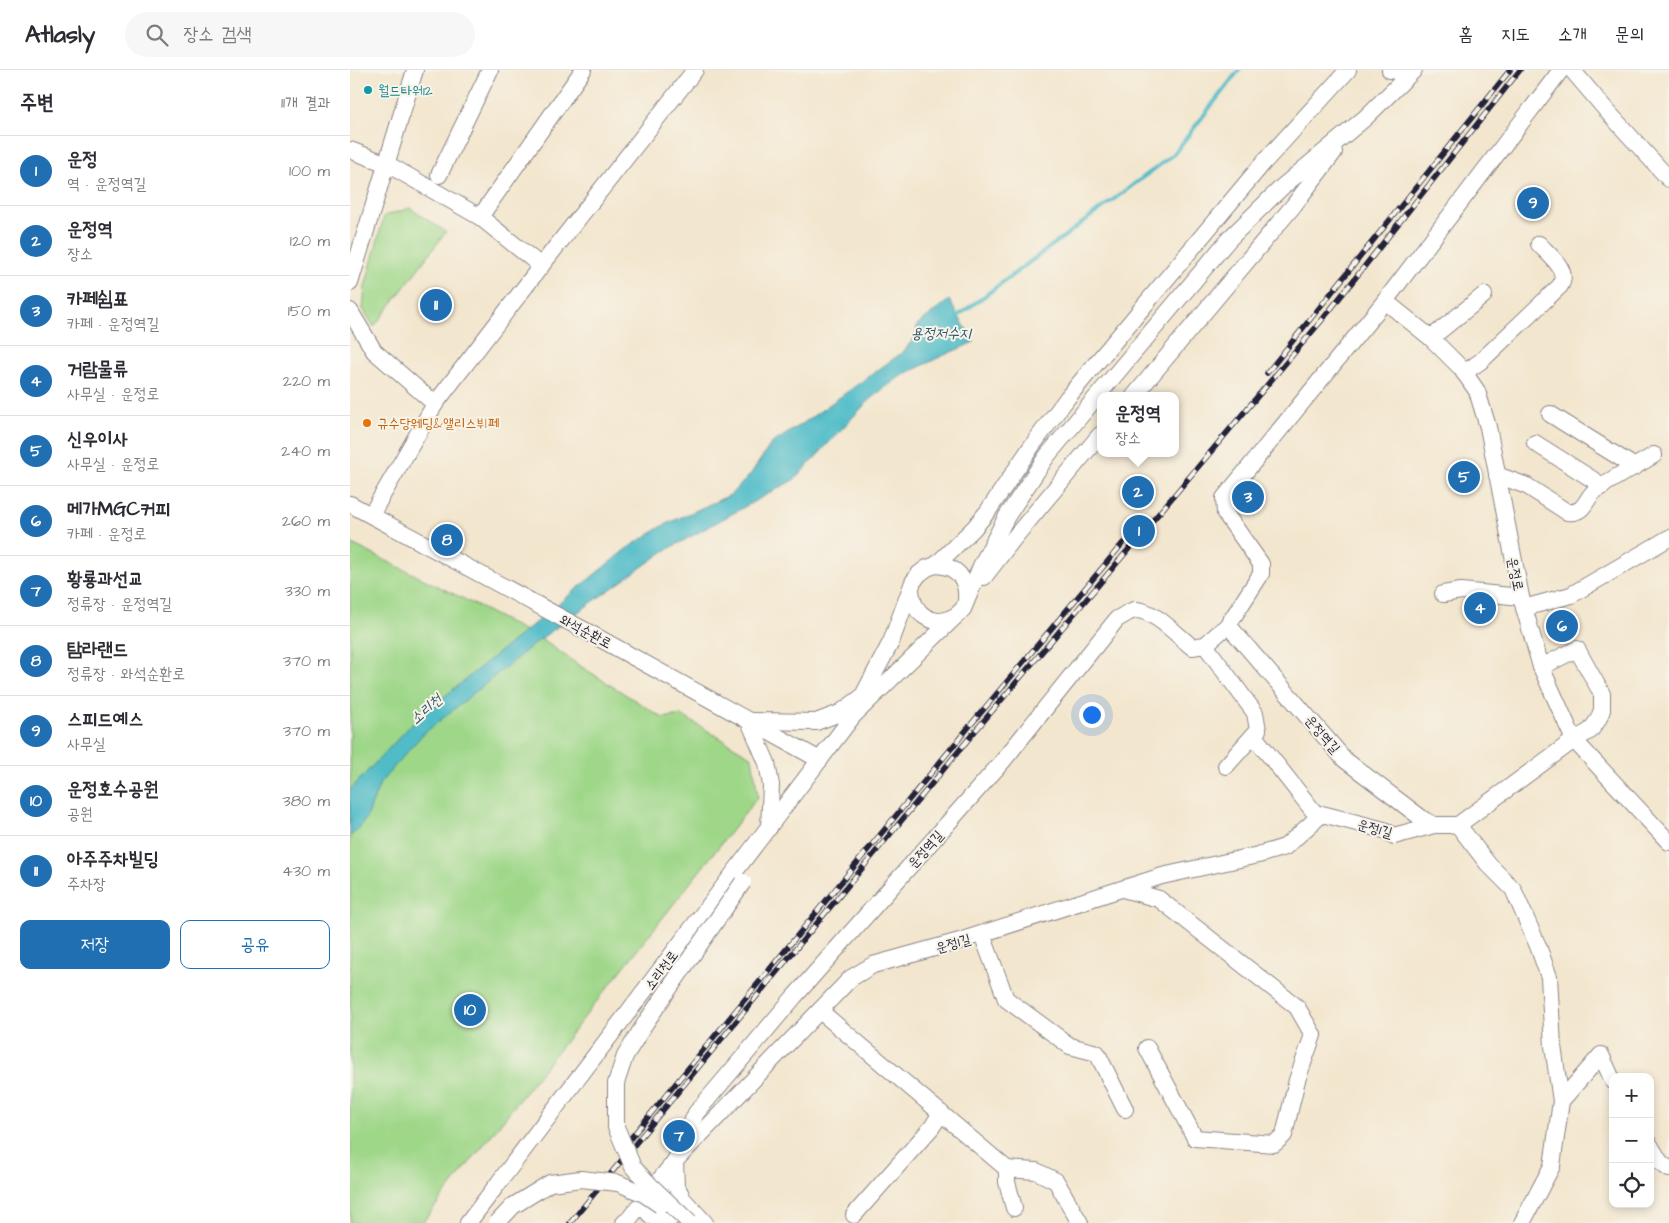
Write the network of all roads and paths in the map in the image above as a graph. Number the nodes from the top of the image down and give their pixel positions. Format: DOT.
graph roads {
  1 [pos="415,70"];
  2 [pos="490,70"];
  3 [pos="583,70"];
  4 [pos="695,70"];
  5 [pos="1348,70"];
  6 [pos="1390,70"];
  7 [pos="1413,70"];
  8 [pos="1561,70"];
  9 [pos="1572,70"];
  10 [pos="1350,131"];
  11 [pos="350,150"];
  12 [pos="387,164"];
  13 [pos="439,175"];
  14 [pos="1669,178"];
  15 [pos="480,217"];
  16 [pos="1539,244"];
  17 [pos="541,266"];
  18 [pos="350,283"];
  19 [pos="1484,295"];
  20 [pos="1385,301"];
  21 [pos="350,311"];
  22 [pos="1431,338"];
  23 [pos="1464,373"];
  24 [pos="1101,392"];
  25 [pos="1137,392"];
  26 [pos="1097,397"];
  27 [pos="436,404"];
  28 [pos="1550,414"];
  29 [pos="1097,440"];
  30 [pos="1534,443"];
  31 [pos="1654,455"];
  32 [pos="1635,466"];
  33 [pos="1498,476"];
  34 [pos="1603,486"];
  35 [pos="350,504"];
  36 [pos="371,515"];
  37 [pos="1669,538"];
  38 [pos="936,565"];
  39 [pos="911,591"];
  40 [pos="1443,594"];
  41 [pos="966,600"];
  42 [pos="1522,602"];
  43 [pos="957,615"];
  44 [pos="1228,624"];
  45 [pos="1205,646"];
  46 [pos="1541,667"];
  47 [pos="862,696"];
  48 [pos="853,716"];
  49 [pos="748,721"];
  50 [pos="1254,736"];
  51 [pos="1574,740"];
  52 [pos="820,760"];
  53 [pos="1226,766"];
  54 [pos="799,789"];
  55 [pos="1318,817"];
  56 [pos="1434,825"];
  57 [pos="1458,826"];
  58 [pos="769,828"];
  59 [pos="1669,842"];
  60 [pos="1123,889"];
  61 [pos="982,934"];
  62 [pos="820,1011"];
  63 [pos="1147,1048"];
  64 [pos="1609,1073"];
  65 [pos="1561,1101"];
  66 [pos="1125,1109"];
  67 [pos="941,1113"];
  68 [pos="1654,1152"];
  69 [pos="675,1161"];
  70 [pos="1007,1169"];
  71 [pos="1669,1169"];
  72 [pos="658,1182"];
  73 [pos="679,1192"];
  74 [pos="644,1200"];
  75 [pos="1014,1208"];
  76 [pos="854,1215"];
  77 [pos="660,1219"];
  78 [pos="627,1221"];
  79 [pos="468,1223"];
  80 [pos="497,1223"];
  81 [pos="689,1223"];
  82 [pos="705,1223"];
  83 [pos="1080,1223"];
  84 [pos="1522,1223"];
  1 -- 12 [label="street"];
  2 -- 13 [label="street"];
  3 -- 15 [label="street"];
  4 -- 17 [label="street"];
  5 -- 38 [label="street"];
  6 -- 7 [label="street"];
  7 -- 10 [label="street"];
  8 -- 20 [label="street"];
  9 -- 14 [label="street"];
  10 -- 24 [label="street"];
  10 -- 25 [label="street"];
  11 -- 12 [label="street"];
  12 -- 15 [label="street"];
  12 -- 18 [label="street"];
  15 -- 17 [label="street"];
  16 -- 23 [label="street"];
  17 -- 27 [label="street"];
  19 -- 22 [label="street"];
  20 -- 22 [label="street, 운정로"];
  20 -- 44 [label="street"];
  21 -- 27 [label="street"];
  22 -- 23 [label="street, 운정로"];
  23 -- 33 [label="street, 운정로"];
  26 -- 41 [label="street"];
  27 -- 36 [label="street"];
  28 -- 32 [label="street"];
  29 -- 41 [label="street"];
  30 -- 34 [label="street"];
  31 -- 32 [label="street"];
  32 -- 34 [label="street"];
  33 -- 34 [label="street"];
  33 -- 42 [label="street, 운정로"];
  35 -- 36 [label="street, 와석순환로"];
  36 -- 49 [label="street, 와석순환로"];
  37 -- 42 [label="street"];
  38 -- 39 [label="street"];
  38 -- 41 [label="street"];
  39 -- 43 [label="street"];
  39 -- 47 [label="street"];
  40 -- 42 [label="street"];
  41 -- 43 [label="street"];
  42 -- 46 [label="street, 운정로"];
  43 -- 48 [label="street"];
  44 -- 45 [label="street"];
  44 -- 56 [label="street, 운정역길"];
  45 -- 50 [label="street"];
  45 -- 69 [label="street, 운정역길"];
  46 -- 51 [label="street, 운정로"];
  46 -- 51 [label="street"];
  47 -- 48 [label="street"];
  47 -- 49 [label="street"];
  48 -- 52 [label="street, 소리천로"];
  49 -- 52 [label="street, 와석순환로"];
  49 -- 58 [label="street"];
  50 -- 53 [label="street"];
  50 -- 55 [label="street"];
  51 -- 57 [label="street"];
  51 -- 59 [label="street, 운정로"];
  52 -- 54 [label="street, 소리천로"];
  54 -- 58 [label="street, 소리천로"];
  54 -- 81 [label="street, bridge"];
  55 -- 56 [label="street, 운정1길"];
  55 -- 60 [label="street, 운정1길"];
  56 -- 57 [label="street"];
  57 -- 65 [label="street"];
  58 -- 79 [label="street, 소리천로"];
  60 -- 61 [label="street, 운정1길"];
  60 -- 63 [label="street"];
  61 -- 62 [label="street, 운정1길"];
  61 -- 66 [label="street"];
  62 -- 67 [label="street"];
  62 -- 69 [label="street, 운정1길"];
  64 -- 65 [label="street"];
  65 -- 84 [label="street"];
  67 -- 70 [label="street"];
  67 -- 76 [label="street"];
  68 -- 71 [label="street"];
  69 -- 72 [label="street, 운정1길"];
  69 -- 73 [label="street"];
  70 -- 75 [label="street"];
  70 -- 83 [label="street"];
  72 -- 73 [label="street"];
  72 -- 74 [label="street"];
  73 -- 77 [label="street"];
  73 -- 82 [label="street"];
  74 -- 77 [label="street"];
  74 -- 78 [label="street"];
  77 -- 78 [label="street"];
  80 -- 81 [label="street, bridge"];
}
